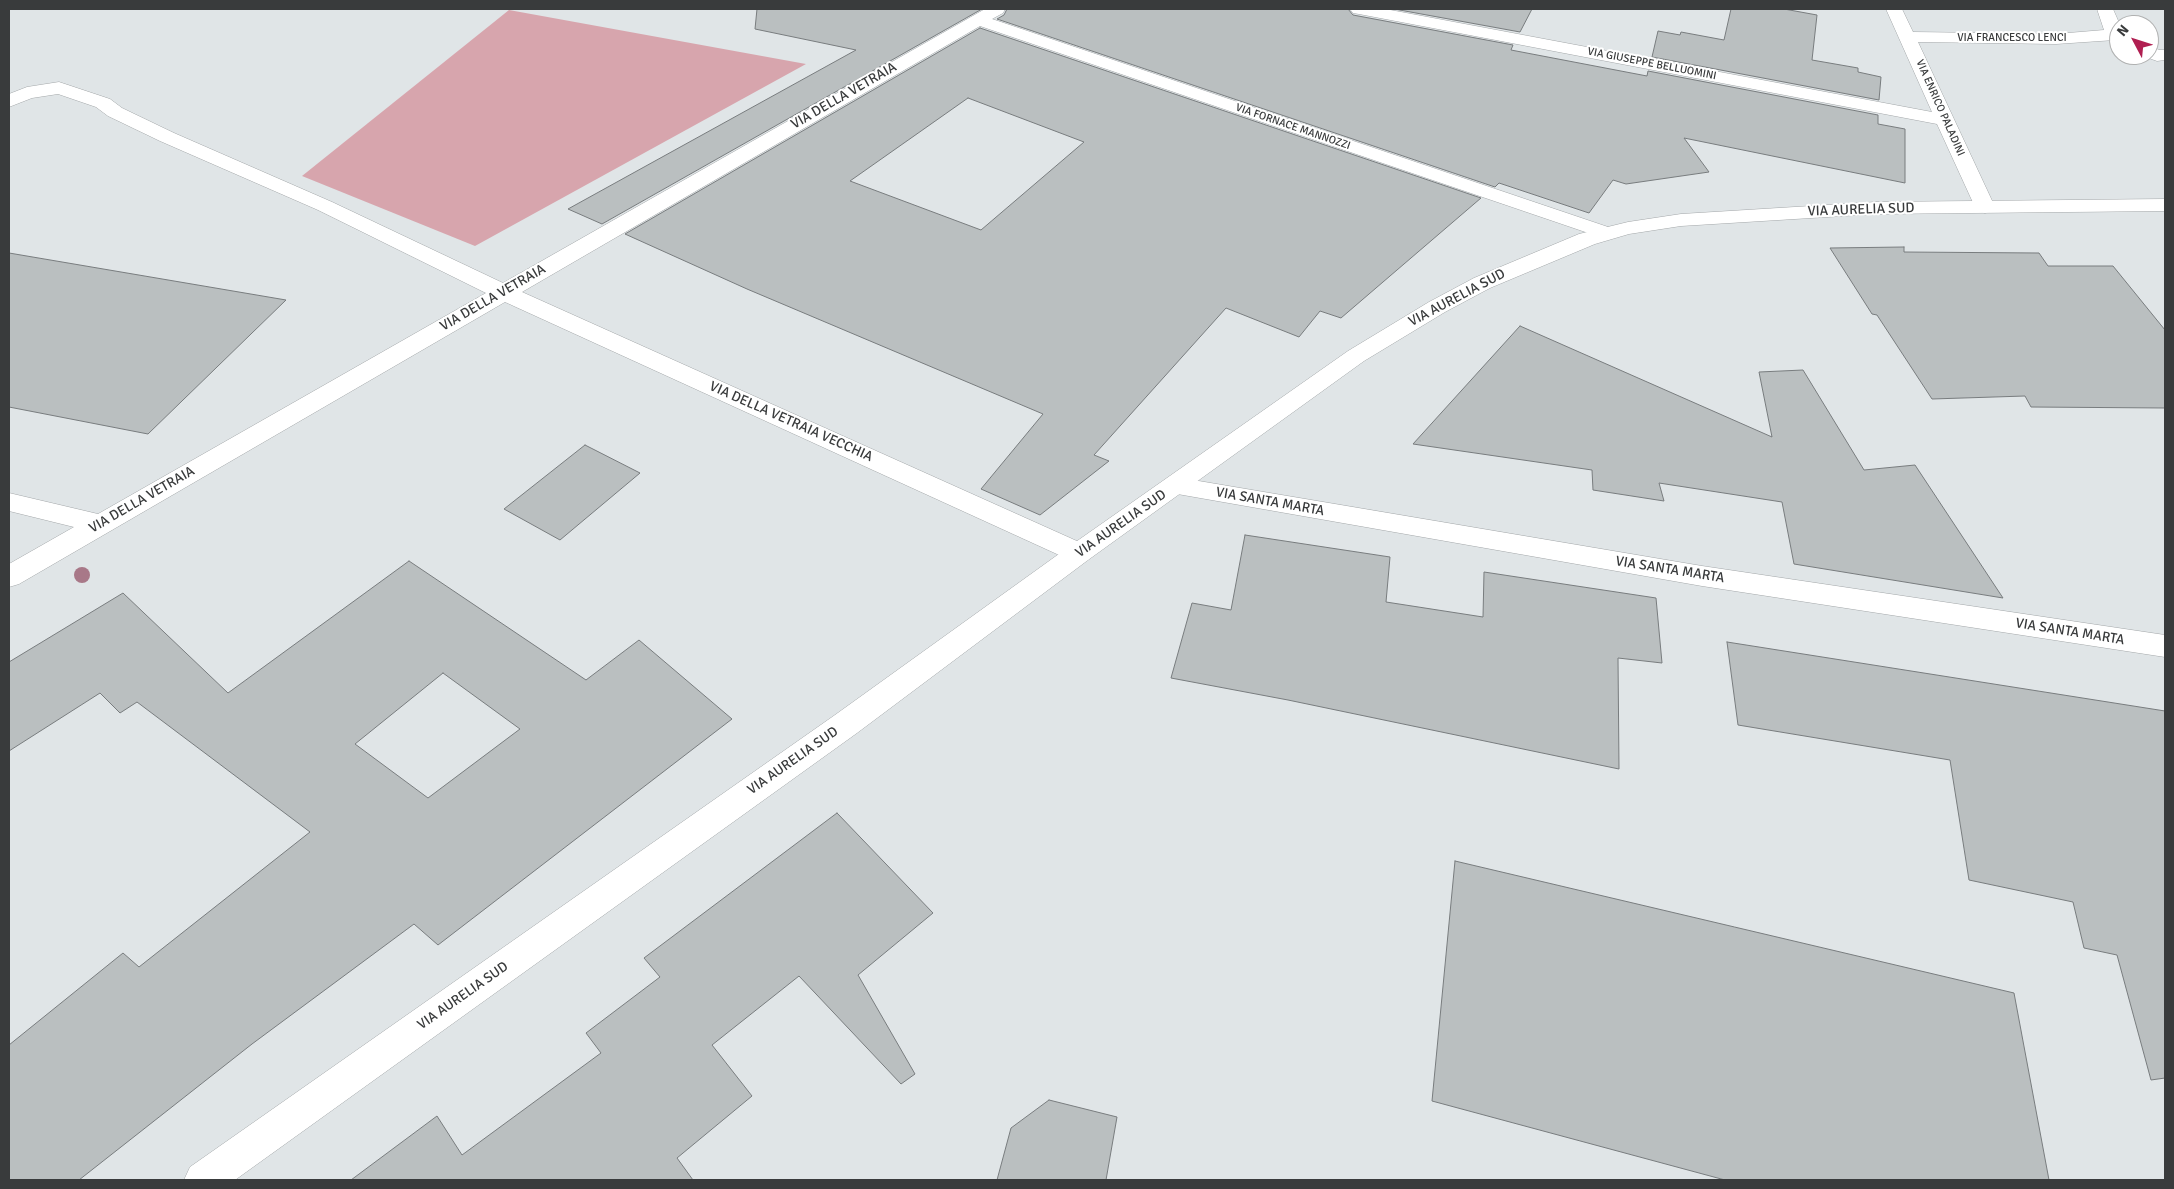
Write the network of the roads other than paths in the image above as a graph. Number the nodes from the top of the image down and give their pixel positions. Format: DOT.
graph roads {
  1 [pos="997,9"];
  2 [pos="1359,9"];
  3 [pos="1894,9"];
  4 [pos="978,20"];
  5 [pos="2109,36"];
  6 [pos="1908,37"];
  7 [pos="9,101"];
  8 [pos="1945,120"];
  9 [pos="2165,205"];
  10 [pos="1985,207"];
  11 [pos="1607,233"];
  12 [pos="503,292"];
  13 [pos="1176,486"];
  14 [pos="9,502"];
  15 [pos="100,524"];
  16 [pos="1080,553"];
  17 [pos="9,577"];
  18 [pos="2165,646"];
  19 [pos="203,1180"];
  1 -- 4 [label="street, VIA DELLA VETRAIA"];
  2 -- 8 [label="street, VIA GIUSEPPE BELLUOMINI"];
  3 -- 6 [label="street, VIA ENRICO PALADINI"];
  4 -- 11 [label="street, VIA FORNACE MANNOZZI"];
  4 -- 12 [label="street, VIA DELLA VETRAIA"];
  5 -- 6 [label="street, VIA FRANCESCO LENCI"];
  6 -- 8 [label="street, VIA ENRICO PALADINI"];
  7 -- 12 [label="street, VIA DELLA VETRAIA VECCHIA"];
  8 -- 10 [label="street, VIA ENRICO PALADINI"];
  9 -- 10 [label="street, VIA AURELIA SUD"];
  10 -- 11 [label="street, VIA AURELIA SUD"];
  11 -- 13 [label="street, VIA AURELIA SUD"];
  12 -- 15 [label="street, VIA DELLA VETRAIA"];
  12 -- 16 [label="street, VIA DELLA VETRAIA VECCHIA"];
  13 -- 16 [label="street, VIA AURELIA SUD"];
  13 -- 18 [label="street, VIA SANTA MARTA"];
  14 -- 15 [label="street"];
  15 -- 17 [label="street, VIA DELLA VETRAIA"];
  16 -- 19 [label="street, VIA AURELIA SUD"];
}
